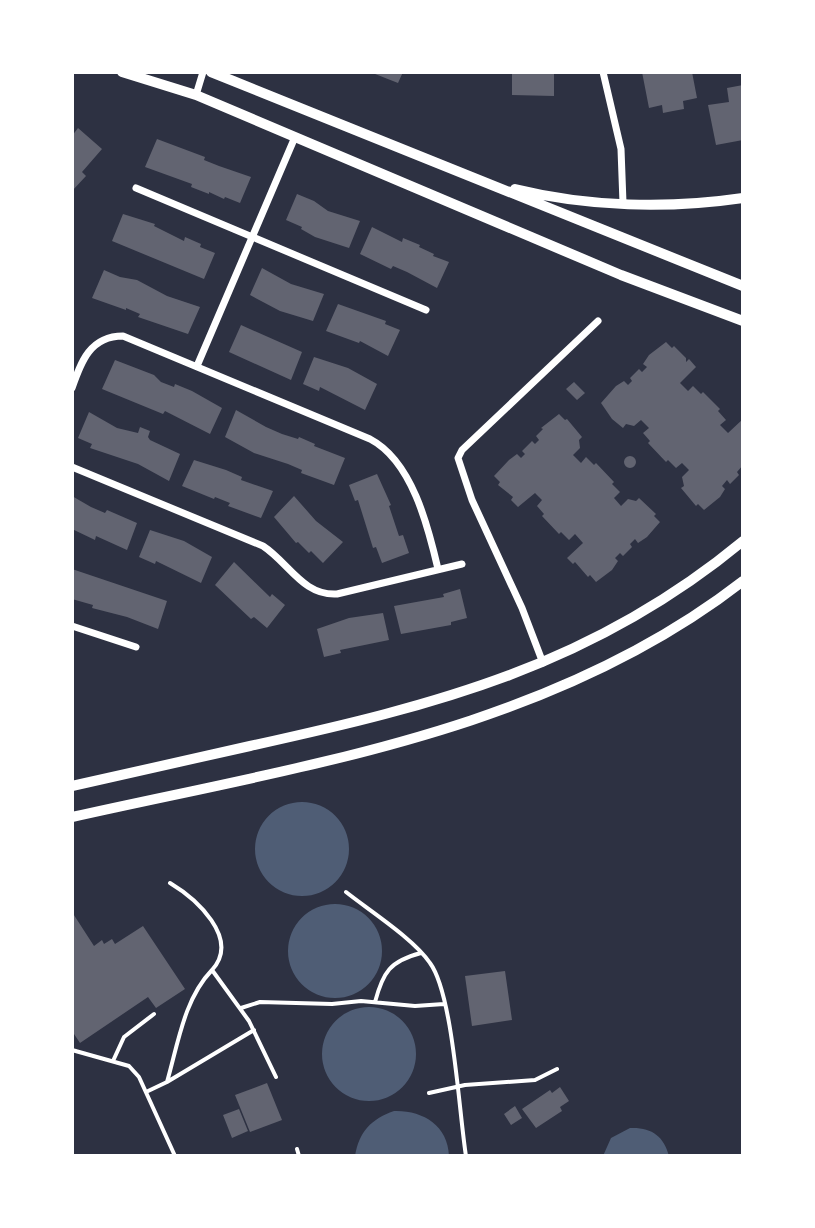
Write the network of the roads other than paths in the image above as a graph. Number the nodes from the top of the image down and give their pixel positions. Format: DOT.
graph roads {
  1 [pos="122,72"];
  2 [pos="203,72"];
  3 [pos="211,72"];
  4 [pos="603,72"];
  5 [pos="196,95"];
  6 [pos="295,137"];
  7 [pos="473,178"];
  8 [pos="136,188"];
  9 [pos="743,198"];
  10 [pos="623,203"];
  11 [pos="252,237"];
  12 [pos="743,286"];
  13 [pos="426,310"];
  14 [pos="598,321"];
  15 [pos="743,321"];
  16 [pos="197,366"];
  17 [pos="72,388"];
  18 [pos="72,467"];
  19 [pos="743,541"];
  20 [pos="462,564"];
  21 [pos="438,569"];
  22 [pos="743,581"];
  23 [pos="72,626"];
  24 [pos="136,647"];
  25 [pos="543,663"];
  26 [pos="72,786"];
  27 [pos="72,817"];
  28 [pos="170,883"];
  29 [pos="346,892"];
  30 [pos="421,953"];
  31 [pos="212,970"];
  32 [pos="375,1002"];
  33 [pos="444,1004"];
  34 [pos="241,1008"];
  35 [pos="154,1014"];
  36 [pos="254,1030"];
  37 [pos="72,1050"];
  38 [pos="113,1061"];
  39 [pos="557,1069"];
  40 [pos="276,1077"];
  41 [pos="167,1082"];
  42 [pos="456,1086"];
  43 [pos="146,1092"];
  44 [pos="429,1093"];
  45 [pos="297,1149"];
  46 [pos="175,1156"];
  47 [pos="299,1156"];
  48 [pos="466,1156"];
  1 -- 5 [label="main road"];
  2 -- 5 [label="street"];
  3 -- 7 [label="main road"];
  4 -- 10 [label="street"];
  5 -- 6 [label="main road"];
  6 -- 11 [label="street"];
  6 -- 15 [label="main road"];
  7 -- 10 [label="main road"];
  7 -- 12 [label="main road"];
  8 -- 11 [label="street"];
  9 -- 10 [label="main road"];
  11 -- 13 [label="street"];
  11 -- 16 [label="street"];
  14 -- 25 [label="street"];
  16 -- 17 [label="street"];
  16 -- 21 [label="street"];
  18 -- 21 [label="street"];
  19 -- 25 [label="main road"];
  20 -- 21 [label="street"];
  22 -- 27 [label="main road"];
  23 -- 24 [label="street"];
  25 -- 26 [label="main road"];
  28 -- 31 [label="lane"];
  29 -- 30 [label="lane"];
  30 -- 32 [label="lane"];
  30 -- 33 [label="lane"];
  31 -- 34 [label="lane"];
  31 -- 41 [label="lane"];
  32 -- 33 [label="lane"];
  32 -- 34 [label="lane"];
  33 -- 42 [label="lane"];
  34 -- 36 [label="lane"];
  35 -- 38 [label="lane"];
  36 -- 40 [label="lane"];
  36 -- 41 [label="lane"];
  37 -- 38 [label="lane"];
  38 -- 43 [label="lane"];
  39 -- 42 [label="lane"];
  41 -- 43 [label="lane"];
  42 -- 44 [label="lane"];
  42 -- 48 [label="lane"];
  43 -- 46 [label="lane"];
  45 -- 47 [label="lane"];
}
